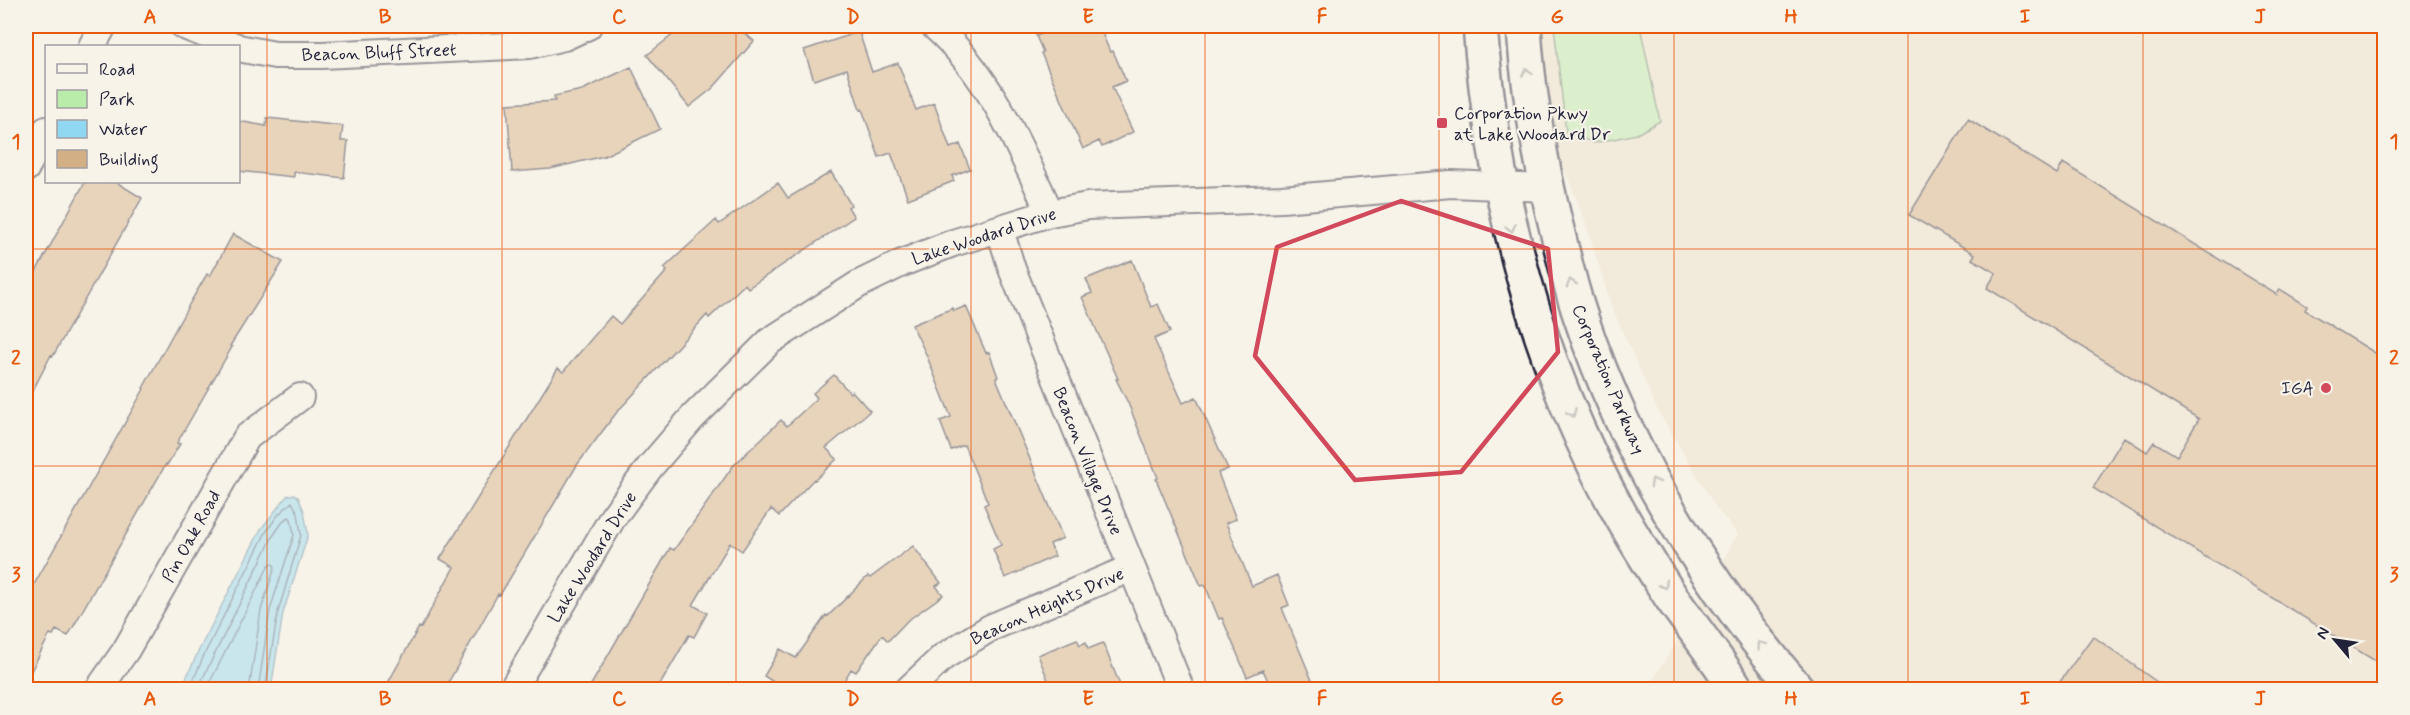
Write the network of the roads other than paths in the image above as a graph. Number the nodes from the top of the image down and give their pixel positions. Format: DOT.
graph roads {
  1 [pos="103,26"];
  2 [pos="184,26"];
  3 [pos="588,26"];
  4 [pos="934,26"];
  5 [pos="1480,26"];
  6 [pos="1524,26"];
  7 [pos="93,45"];
  8 [pos="232,45"];
  9 [pos="240,48"];
  10 [pos="45,132"];
  11 [pos="26,168"];
  12 [pos="1502,186"];
  13 [pos="1547,188"];
  14 [pos="1050,213"];
  15 [pos="1000,230"];
  16 [pos="300,397"];
  17 [pos="1131,568"];
  18 [pos="98,690"];
  19 [pos="512,690"];
  20 [pos="908,690"];
  21 [pos="1181,690"];
  22 [pos="1737,690"];
  23 [pos="1798,690"];
  1 -- 7 [label="street"];
  2 -- 8 [label="street, Beacon Bluff Street"];
  3 -- 9 [label="street, Beacon Bluff Street"];
  4 -- 14 [label="street"];
  5 -- 12 [label="main road"];
  13 -- 6 [label="main road, Corporation Parkway, one-way"];
  10 -- 11 [label="street"];
  12 -- 13 [label="street, Lake Woodard Drive"];
  12 -- 14 [label="street, Lake Woodard Drive"];
  12 -- 22 [label="main road, one-way"];
  23 -- 13 [label="main road, Corporation Parkway, one-way"];
  14 -- 15 [label="street, Lake Woodard Drive"];
  15 -- 17 [label="street, Beacon Village Drive"];
  15 -- 19 [label="street, Lake Woodard Drive"];
  16 -- 18 [label="street, Pin Oak Road"];
  17 -- 20 [label="street, Beacon Heights Drive"];
  17 -- 21 [label="street, Beacon Village Drive"];
}
